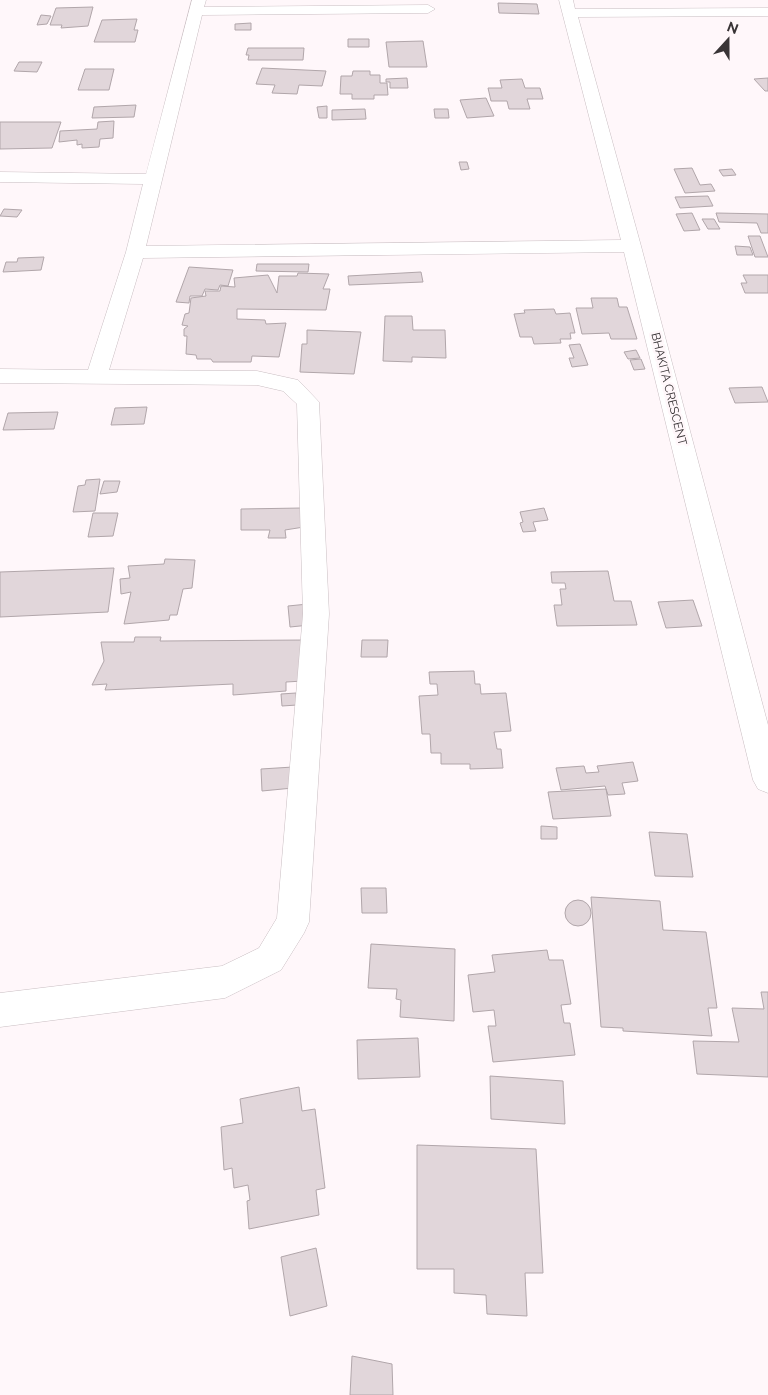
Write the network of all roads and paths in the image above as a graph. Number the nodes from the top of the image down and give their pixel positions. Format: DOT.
graph roads {
  1 [pos="198,6"];
  2 [pos="567,7"];
  3 [pos="428,9"];
  4 [pos="768,12"];
  5 [pos="0,177"];
  6 [pos="154,179"];
  7 [pos="632,246"];
  8 [pos="135,252"];
  9 [pos="97,375"];
  10 [pos="0,376"];
  11 [pos="768,780"];
  12 [pos="0,1010"];
  1 -- 3 [label="street"];
  1 -- 6 [label="street"];
  2 -- 4 [label="street"];
  2 -- 7 [label="street, BHAKITA CRESCENT"];
  5 -- 6 [label="street"];
  6 -- 8 [label="street"];
  7 -- 8 [label="street"];
  7 -- 11 [label="street, BHAKITA CRESCENT"];
  8 -- 9 [label="street"];
  9 -- 10 [label="street"];
  9 -- 12 [label="street"];
}
